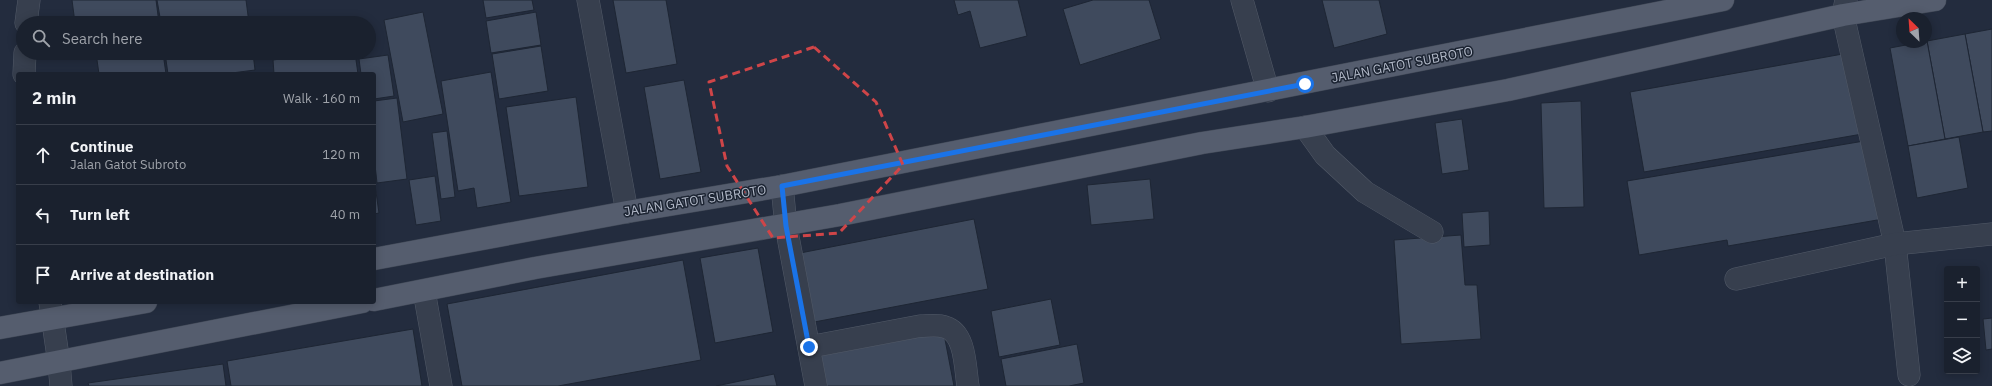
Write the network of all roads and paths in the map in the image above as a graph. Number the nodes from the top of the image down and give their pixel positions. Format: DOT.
graph roads {
  1 [pos="29,0"];
  2 [pos="588,0"];
  3 [pos="1242,0"];
  4 [pos="1723,0"];
  5 [pos="1935,0"];
  6 [pos="1844,8"];
  7 [pos="27,16"];
  8 [pos="25,60"];
  9 [pos="24,72"];
  10 [pos="1268,91"];
  11 [pos="1306,126"];
  12 [pos="782,186"];
  13 [pos="627,212"];
  14 [pos="786,226"];
  15 [pos="1432,232"];
  16 [pos="1992,234"];
  17 [pos="1894,244"];
  18 [pos="376,259"];
  19 [pos="1736,279"];
  20 [pos="424,291"];
  21 [pos="376,300"];
  22 [pos="125,304"];
  23 [pos="351,304"];
  24 [pos="51,311"];
  25 [pos="0,328"];
  26 [pos="809,347"];
  27 [pos="59,363"];
  28 [pos="0,373"];
  29 [pos="1909,375"];
  30 [pos="61,386"];
  31 [pos="441,386"];
  32 [pos="816,386"];
  33 [pos="968,386"];
  1 -- 7 [label="street"];
  2 -- 13 [label="street"];
  3 -- 10 [label="street"];
  4 -- 10 [label="main road, JALAN GATOT SUBROTO"];
  5 -- 6 [label="main road"];
  6 -- 11 [label="main road"];
  6 -- 17 [label="street"];
  8 -- 9 [label="street"];
  10 -- 12 [label="main road, JALAN GATOT SUBROTO"];
  11 -- 14 [label="main road"];
  11 -- 15 [label="street"];
  12 -- 13 [label="main road, JALAN GATOT SUBROTO"];
  12 -- 14 [label="street"];
  13 -- 18 [label="main road, JALAN GATOT SUBROTO"];
  14 -- 20 [label="main road"];
  14 -- 26 [label="street"];
  16 -- 17 [label="street"];
  17 -- 19 [label="street"];
  17 -- 29 [label="street"];
  20 -- 21 [label="main road"];
  20 -- 31 [label="street"];
  22 -- 24 [label="main road"];
  23 -- 27 [label="main road"];
  24 -- 25 [label="main road"];
  24 -- 27 [label="street"];
  26 -- 32 [label="street"];
  26 -- 33 [label="street"];
  27 -- 28 [label="main road"];
  27 -- 30 [label="street"];
}
